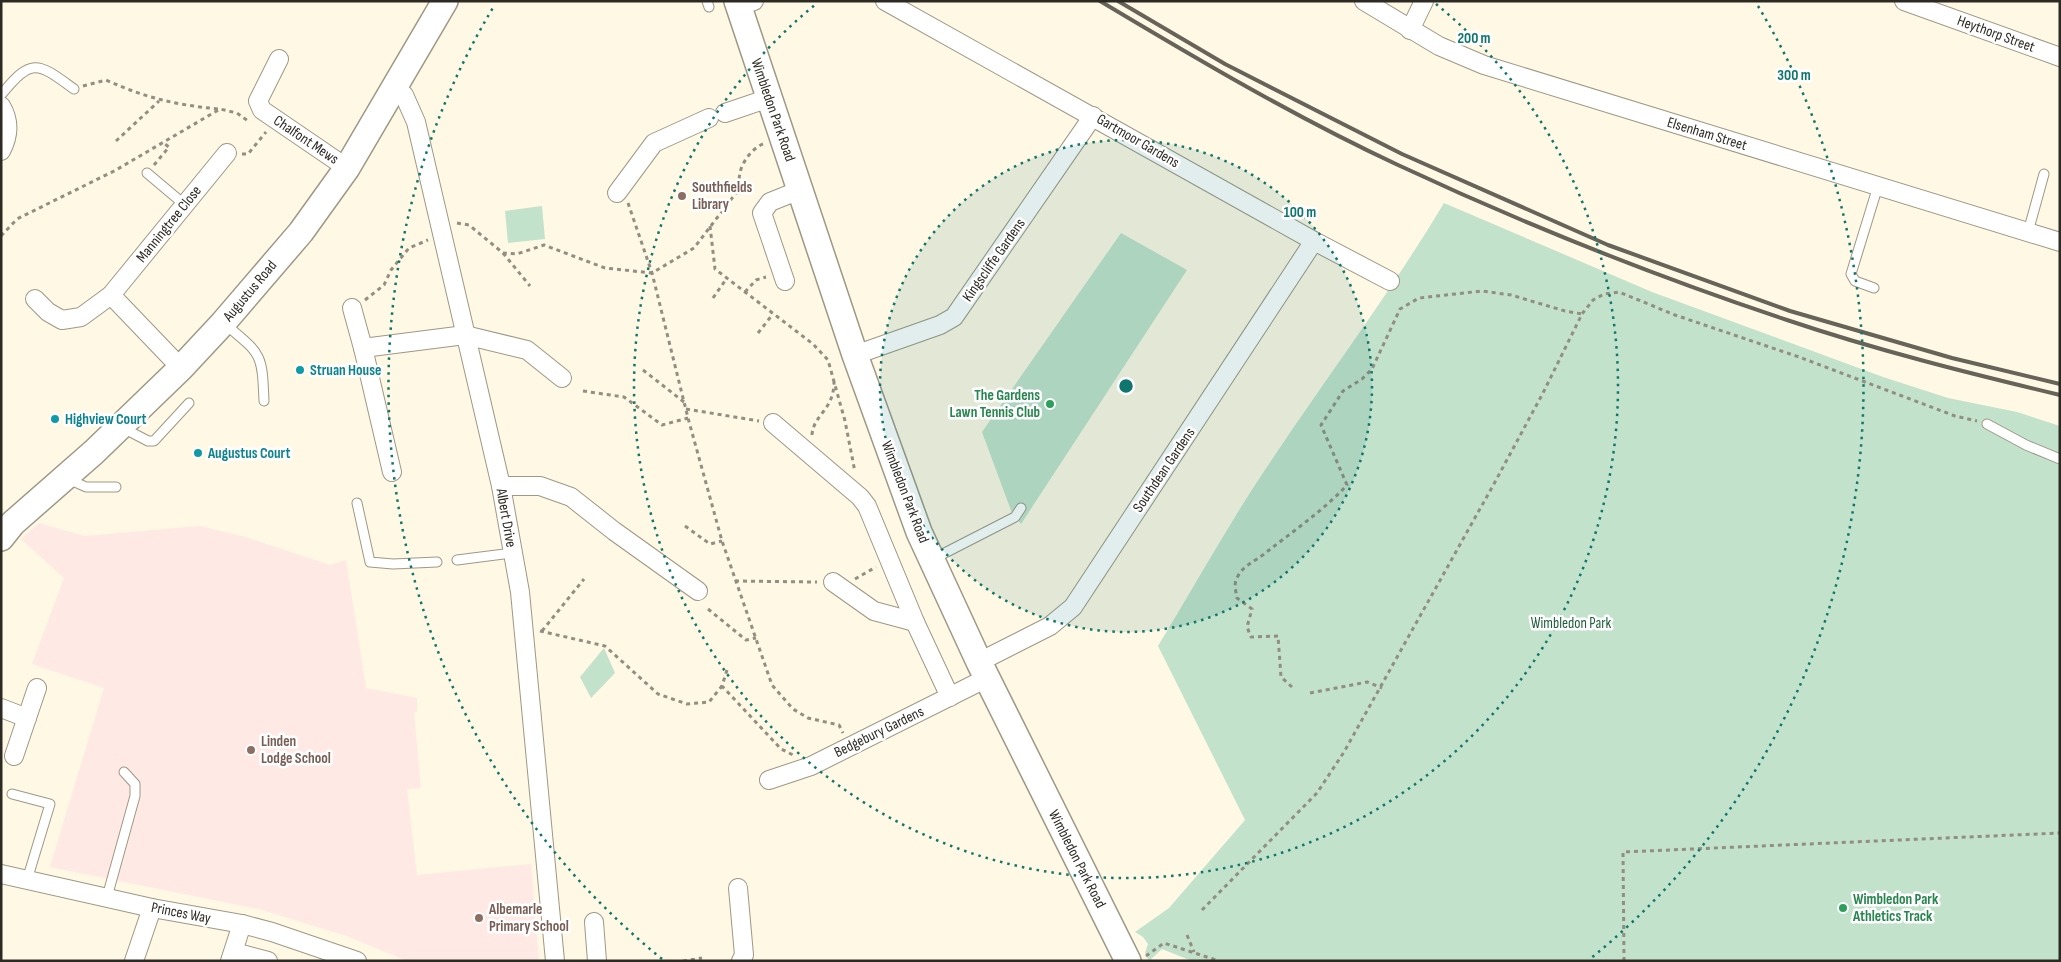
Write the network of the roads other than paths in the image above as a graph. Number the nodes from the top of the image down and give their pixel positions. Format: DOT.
graph roads {
  1 [pos="446,1"];
  2 [pos="885,1"];
  3 [pos="1364,1"];
  4 [pos="1424,1"];
  5 [pos="1904,1"];
  6 [pos="743,3"];
  7 [pos="1410,30"];
  8 [pos="2060,57"];
  9 [pos="279,59"];
  10 [pos="74,89"];
  11 [pos="395,89"];
  12 [pos="1,95"];
  13 [pos="769,98"];
  14 [pos="1,106"];
  15 [pos="1093,116"];
  16 [pos="1,151"];
  17 [pos="228,153"];
  18 [pos="347,168"];
  19 [pos="147,173"];
  20 [pos="2044,174"];
  21 [pos="1878,186"];
  22 [pos="800,190"];
  23 [pos="617,192"];
  24 [pos="185,205"];
  25 [pos="2028,232"];
  26 [pos="1314,241"];
  27 [pos="2060,242"];
  28 [pos="784,277"];
  29 [pos="1390,281"];
  30 [pos="1874,288"];
  31 [pos="111,296"];
  32 [pos="35,300"];
  33 [pos="352,308"];
  34 [pos="224,323"];
  35 [pos="465,335"];
  36 [pos="363,348"];
  37 [pos="855,354"];
  38 [pos="182,368"];
  39 [pos="562,378"];
  40 [pos="264,401"];
  41 [pos="189,403"];
  42 [pos="773,423"];
  43 [pos="1983,423"];
  44 [pos="120,427"];
  45 [pos="2060,459"];
  46 [pos="392,472"];
  47 [pos="66,477"];
  48 [pos="501,486"];
  49 [pos="116,487"];
  50 [pos="357,503"];
  51 [pos="1021,508"];
  52 [pos="5,526"];
  53 [pos="512,553"];
  54 [pos="456,560"];
  55 [pos="931,560"];
  56 [pos="436,562"];
  57 [pos="833,582"];
  58 [pos="698,591"];
  59 [pos="915,622"];
  60 [pos="983,670"];
  61 [pos="37,688"];
  62 [pos="950,697"];
  63 [pos="1,708"];
  64 [pos="27,718"];
  65 [pos="14,756"];
  66 [pos="124,772"];
  67 [pos="769,780"];
  68 [pos="12,794"];
  69 [pos="1,874"];
  70 [pos="27,880"];
  71 [pos="738,888"];
  72 [pos="107,897"];
  73 [pos="152,908"];
  74 [pos="594,922"];
  75 [pos="242,924"];
  76 [pos="232,956"];
  77 [pos="1137,959"];
  78 [pos="134,961"];
  79 [pos="268,961"];
  80 [pos="358,961"];
  81 [pos="555,961"];
  82 [pos="597,961"];
  83 [pos="741,961"];
  1 -- 11 [label="street, Augustus Road"];
  2 -- 15 [label="street, Gartmoor Gardens"];
  3 -- 7 [label="street, Elsenham Street"];
  4 -- 7 [label="street"];
  5 -- 8 [label="street, Heythorp Street"];
  6 -- 13 [label="street, Wimbledon Park Road"];
  7 -- 21 [label="street, Elsenham Street"];
  9 -- 18 [label="street, Chalfont Mews"];
  10 -- 12 [label="lane"];
  11 -- 18 [label="street, Augustus Road"];
  11 -- 35 [label="street, Albert Drive"];
  13 -- 22 [label="street, Wimbledon Park Road"];
  13 -- 23 [label="street"];
  14 -- 16 [label="street"];
  15 -- 26 [label="street, Gartmoor Gardens"];
  15 -- 37 [label="street, Kingscliffe Gardens"];
  17 -- 24 [label="street, Manningtree Close"];
  18 -- 34 [label="street, Augustus Road"];
  19 -- 24 [label="lane"];
  20 -- 25 [label="lane"];
  21 -- 25 [label="street, Elsenham Street"];
  21 -- 30 [label="lane"];
  22 -- 28 [label="street"];
  22 -- 37 [label="street, Wimbledon Park Road"];
  24 -- 31 [label="street, Manningtree Close"];
  25 -- 27 [label="street, Elsenham Street"];
  26 -- 29 [label="street, Gartmoor Gardens"];
  26 -- 60 [label="street, Southdean Gardens"];
  31 -- 32 [label="street, Manningtree Close"];
  31 -- 38 [label="street"];
  33 -- 36 [label="street"];
  34 -- 38 [label="street, Augustus Road"];
  34 -- 40 [label="lane"];
  35 -- 36 [label="street"];
  35 -- 39 [label="street"];
  35 -- 48 [label="street, Albert Drive"];
  36 -- 46 [label="street"];
  37 -- 55 [label="street, Wimbledon Park Road"];
  38 -- 44 [label="street, Augustus Road"];
  41 -- 44 [label="lane"];
  42 -- 59 [label="street"];
  43 -- 45 [label="lane"];
  44 -- 47 [label="street, Augustus Road"];
  47 -- 49 [label="lane"];
  47 -- 52 [label="street, Augustus Road"];
  48 -- 53 [label="street, Albert Drive"];
  48 -- 58 [label="street"];
  50 -- 56 [label="lane"];
  51 -- 55 [label="lane"];
  53 -- 54 [label="lane"];
  53 -- 81 [label="street, Albert Drive"];
  55 -- 60 [label="street, Wimbledon Park Road"];
  57 -- 59 [label="street"];
  59 -- 62 [label="street"];
  60 -- 62 [label="street, Bedgebury Gardens"];
  60 -- 77 [label="street, Wimbledon Park Road"];
  61 -- 64 [label="street"];
  62 -- 67 [label="street, Bedgebury Gardens"];
  63 -- 64 [label="street"];
  64 -- 65 [label="street"];
  66 -- 72 [label="lane"];
  68 -- 70 [label="lane"];
  69 -- 70 [label="street, Princes Way"];
  70 -- 72 [label="street, Princes Way"];
  71 -- 83 [label="street"];
  72 -- 73 [label="street, Princes Way"];
  73 -- 75 [label="street, Princes Way"];
  73 -- 78 [label="street"];
  74 -- 82 [label="street"];
  75 -- 76 [label="street"];
  75 -- 80 [label="street, Princes Way"];
  76 -- 79 [label="street"];
}
